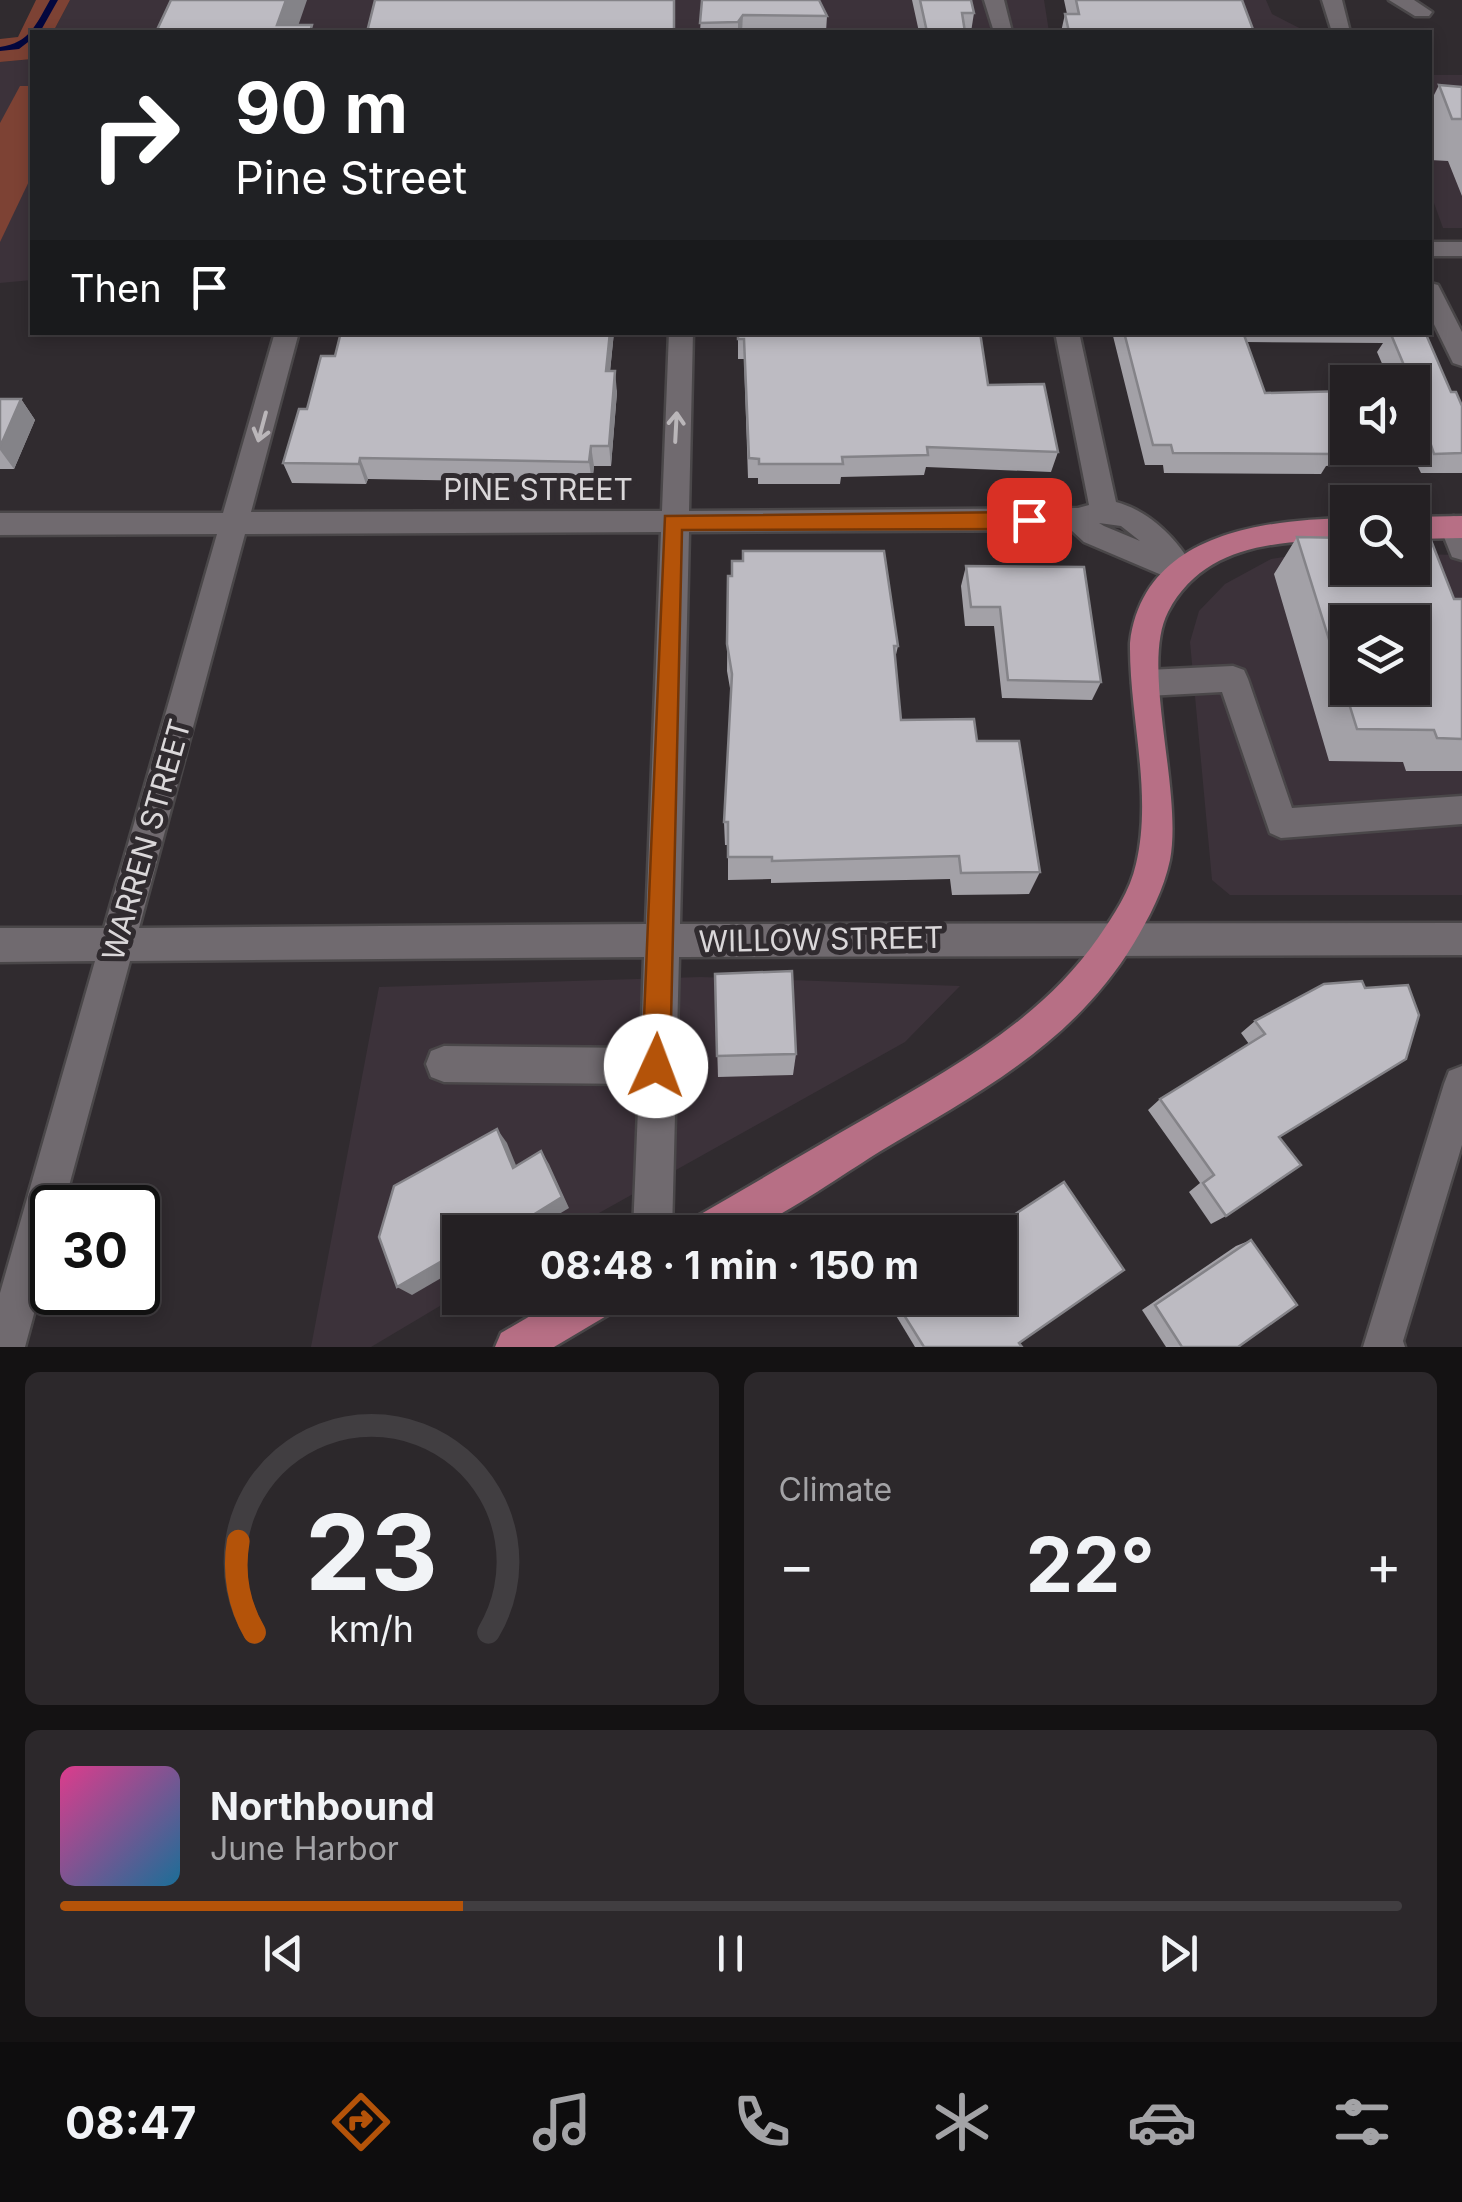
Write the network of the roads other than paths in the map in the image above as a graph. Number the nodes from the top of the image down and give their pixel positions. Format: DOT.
graph roads {
  1 [pos="994,0"];
  2 [pos="1332,0"];
  3 [pos="1399,0"];
  4 [pos="1422,12"];
  5 [pos="1002,30"];
  6 [pos="1340,30"];
  7 [pos="1432,249"];
  8 [pos="1462,249"];
  9 [pos="1432,295"];
  10 [pos="286,335"];
  11 [pos="681,335"];
  12 [pos="1067,335"];
  13 [pos="1462,357"];
  14 [pos="1090,516"];
  15 [pos="672,522"];
  16 [pos="0,524"];
  17 [pos="236,525"];
  18 [pos="1330,529"];
  19 [pos="1430,531"];
  20 [pos="1459,535"];
  21 [pos="1181,571"];
  22 [pos="1148,683"];
  23 [pos="1462,810"];
  24 [pos="1118,938"];
  25 [pos="1462,939"];
  26 [pos="662,942"];
  27 [pos="118,943"];
  28 [pos="0,946"];
  29 [pos="444,1064"];
  30 [pos="656,1066"];
  31 [pos="1462,1084"];
  32 [pos="653,1215"];
  33 [pos="736,1215"];
  34 [pos="570,1315"];
  35 [pos="1381,1346"];
  36 [pos="5,1347"];
  37 [pos="515,1347"];
  1 -- 5 [label="street"];
  2 -- 6 [label="street"];
  3 -- 4 [label="street"];
  7 -- 8 [label="street"];
  9 -- 13 [label="street"];
  10 -- 17 [label="street, WARREN STREET, one-way"];
  15 -- 11 [label="street, one-way"];
  12 -- 14 [label="street"];
  14 -- 15 [label="street, PINE STREET"];
  14 -- 21 [label="street"];
  15 -- 17 [label="street, PINE STREET"];
  15 -- 26 [label="street"];
  16 -- 17 [label="street, PINE STREET"];
  17 -- 27 [label="street, WARREN STREET"];
  18 -- 21 [label="main road"];
  19 -- 20 [label="main road"];
  21 -- 22 [label="main road"];
  22 -- 23 [label="street"];
  22 -- 24 [label="main road"];
  24 -- 25 [label="street, WILLOW STREET"];
  24 -- 26 [label="street, WILLOW STREET"];
  24 -- 33 [label="main road"];
  26 -- 27 [label="street, WILLOW STREET"];
  26 -- 30 [label="street"];
  27 -- 28 [label="street, WILLOW STREET"];
  27 -- 36 [label="street, WARREN STREET"];
  29 -- 30 [label="street"];
  30 -- 32 [label="street"];
  31 -- 35 [label="street"];
  34 -- 37 [label="main road"];
}
